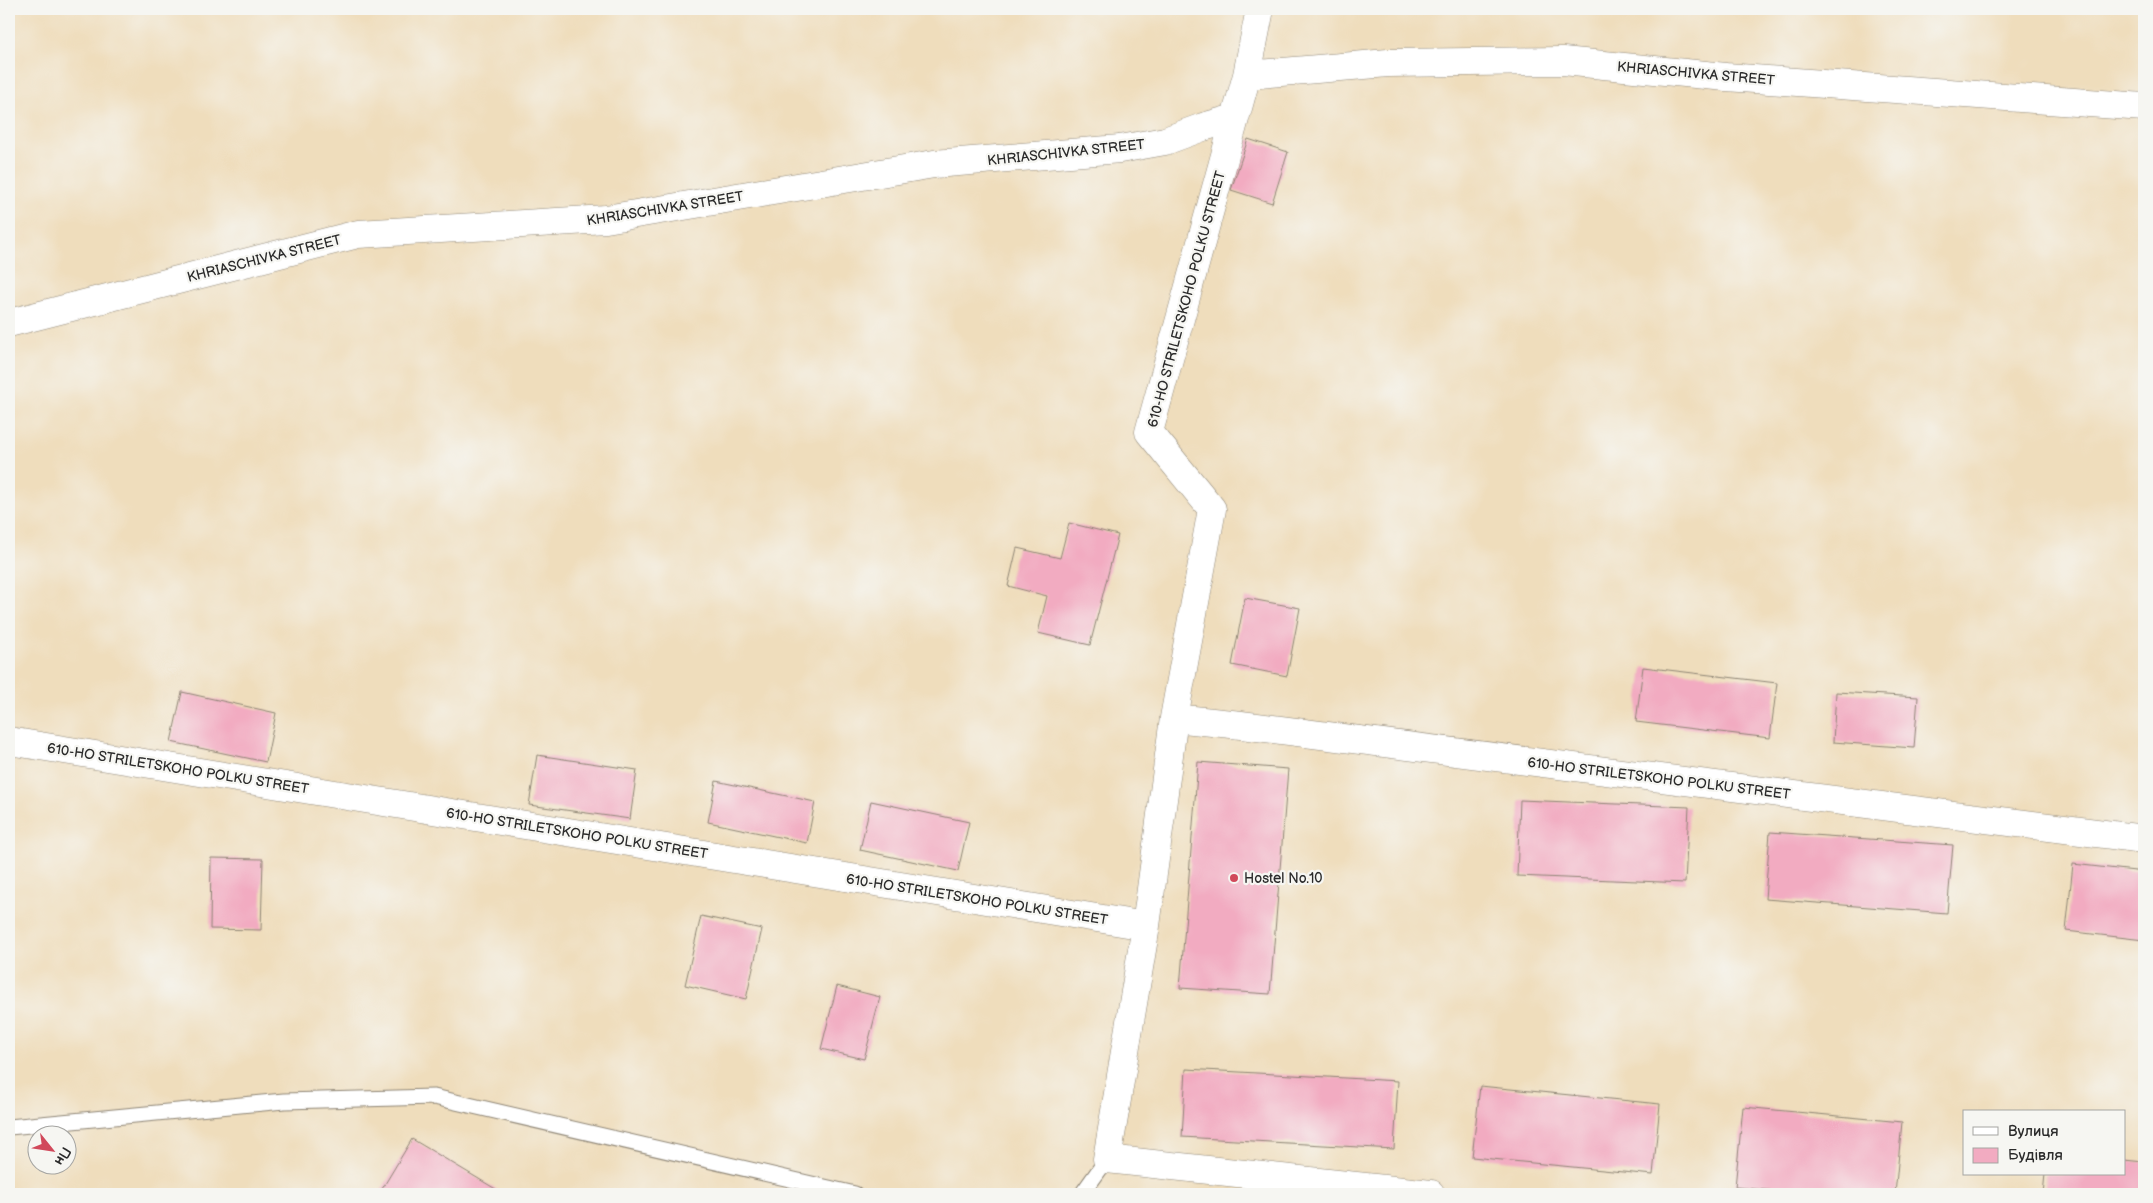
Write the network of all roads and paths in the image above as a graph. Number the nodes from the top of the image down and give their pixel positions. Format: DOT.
graph roads {
  1 [pos="1260,9"];
  2 [pos="1247,75"];
  3 [pos="2144,107"];
  4 [pos="1235,118"];
  5 [pos="9,323"];
  6 [pos="1174,718"];
  7 [pos="9,741"];
  8 [pos="2144,839"];
  9 [pos="1146,926"];
  10 [pos="9,1127"];
  11 [pos="1107,1159"];
  12 [pos="856,1194"];
  13 [pos="1082,1194"];
  14 [pos="1431,1194"];
  1 -- 2 [label="street, 610-HO STRILETSKOHO POLKU STREET"];
  2 -- 3 [label="street, KHRIASCHIVKA STREET"];
  2 -- 4 [label="street, 610-HO STRILETSKOHO POLKU STREET"];
  4 -- 5 [label="street, KHRIASCHIVKA STREET"];
  4 -- 6 [label="street, 610-HO STRILETSKOHO POLKU STREET"];
  6 -- 8 [label="street, 610-HO STRILETSKOHO POLKU STREET"];
  6 -- 9 [label="street, 610-HO STRILETSKOHO POLKU STREET"];
  7 -- 9 [label="street, 610-HO STRILETSKOHO POLKU STREET"];
  9 -- 11 [label="street, 610-HO STRILETSKOHO POLKU STREET"];
  10 -- 12 [label="lane"];
  11 -- 13 [label="lane"];
  11 -- 14 [label="street"];
}
